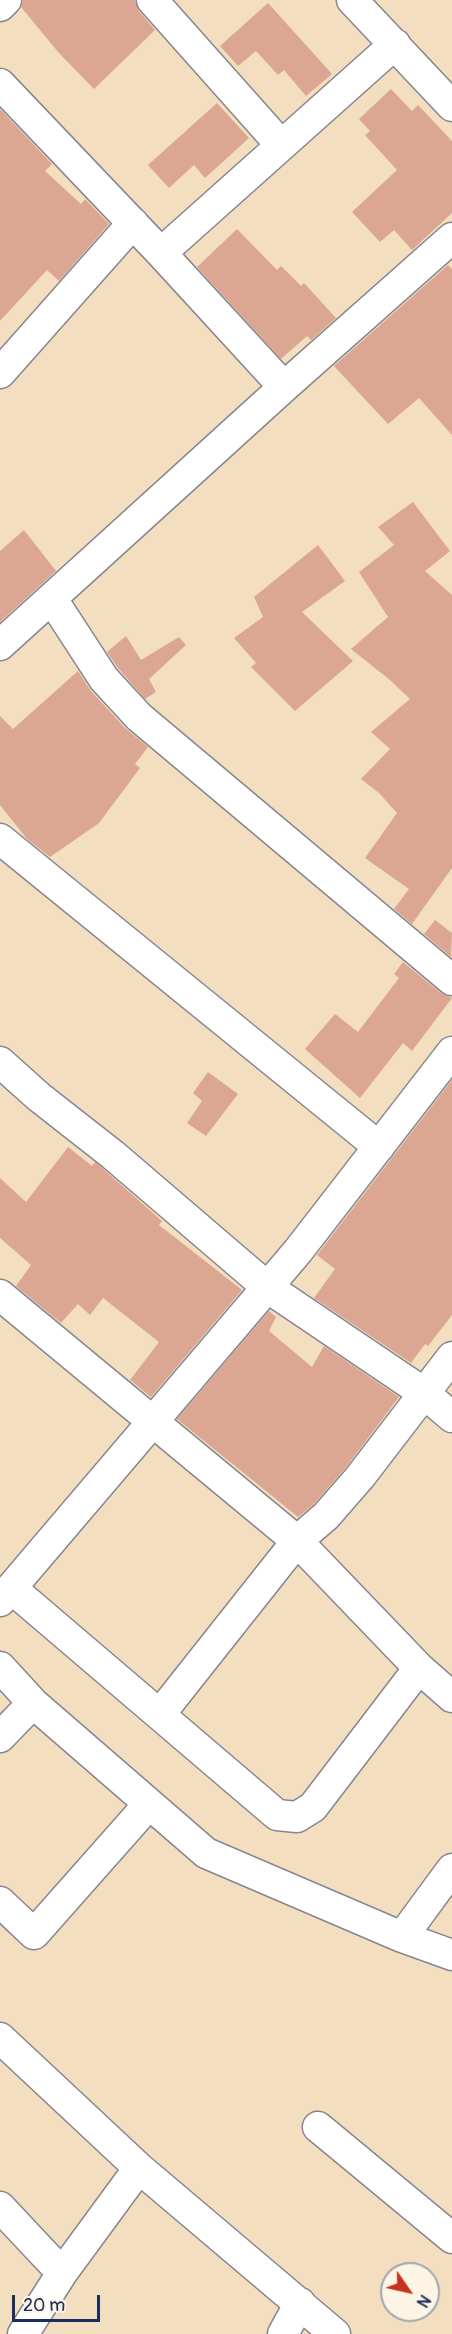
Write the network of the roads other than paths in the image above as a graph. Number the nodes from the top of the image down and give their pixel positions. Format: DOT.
graph roads {
  1 [pos="6,0"];
  2 [pos="152,0"];
  3 [pos="352,0"];
  4 [pos="0,6"];
  5 [pos="395,44"];
  6 [pos="0,84"];
  7 [pos="452,106"];
  8 [pos="281,145"];
  9 [pos="133,223"];
  10 [pos="452,238"];
  11 [pos="161,253"];
  12 [pos="0,373"];
  13 [pos="284,387"];
  14 [pos="52,599"];
  15 [pos="0,645"];
  16 [pos="0,839"];
  17 [pos="452,980"];
  18 [pos="452,1052"];
  19 [pos="0,1062"];
  20 [pos="379,1146"];
  21 [pos="267,1287"];
  22 [pos="0,1295"];
  23 [pos="452,1357"];
  24 [pos="424,1393"];
  25 [pos="452,1417"];
  26 [pos="153,1420"];
  27 [pos="297,1541"];
  28 [pos="6,1595"];
  29 [pos="0,1667"];
  30 [pos="419,1668"];
  31 [pos="452,1697"];
  32 [pos="33,1703"];
  33 [pos="160,1714"];
  34 [pos="0,1737"];
  35 [pos="149,1804"];
  36 [pos="452,1869"];
  37 [pos="0,1902"];
  38 [pos="402,1937"];
  39 [pos="452,1955"];
  40 [pos="0,2037"];
  41 [pos="318,2127"];
  42 [pos="139,2168"];
  43 [pos="0,2207"];
  44 [pos="452,2238"];
  45 [pos="62,2273"];
  46 [pos="300,2303"];
  47 [pos="23,2334"];
  48 [pos="283,2334"];
  49 [pos="335,2334"];
  1 -- 4 [label="street"];
  2 -- 8 [label="street"];
  3 -- 5 [label="street"];
  5 -- 7 [label="street"];
  5 -- 8 [label="street"];
  6 -- 9 [label="street"];
  8 -- 11 [label="street"];
  9 -- 11 [label="street"];
  9 -- 12 [label="street"];
  10 -- 13 [label="street"];
  11 -- 13 [label="street"];
  13 -- 14 [label="street"];
  14 -- 15 [label="street"];
  14 -- 17 [label="street"];
  16 -- 20 [label="street"];
  18 -- 20 [label="street"];
  19 -- 21 [label="street"];
  20 -- 21 [label="street"];
  21 -- 24 [label="street"];
  21 -- 26 [label="street"];
  22 -- 26 [label="street"];
  23 -- 24 [label="street"];
  24 -- 25 [label="street"];
  24 -- 27 [label="street"];
  26 -- 27 [label="street"];
  26 -- 28 [label="street"];
  27 -- 30 [label="street"];
  27 -- 33 [label="street"];
  28 -- 33 [label="street"];
  29 -- 32 [label="street"];
  30 -- 31 [label="street"];
  30 -- 33 [label="street"];
  32 -- 34 [label="street"];
  32 -- 35 [label="street"];
  35 -- 37 [label="street"];
  35 -- 38 [label="street"];
  36 -- 38 [label="street"];
  38 -- 39 [label="street"];
  40 -- 42 [label="street"];
  41 -- 44 [label="street"];
  42 -- 45 [label="street"];
  42 -- 46 [label="street"];
  43 -- 45 [label="street"];
  45 -- 47 [label="street"];
  46 -- 48 [label="street"];
  46 -- 49 [label="street"];
}
